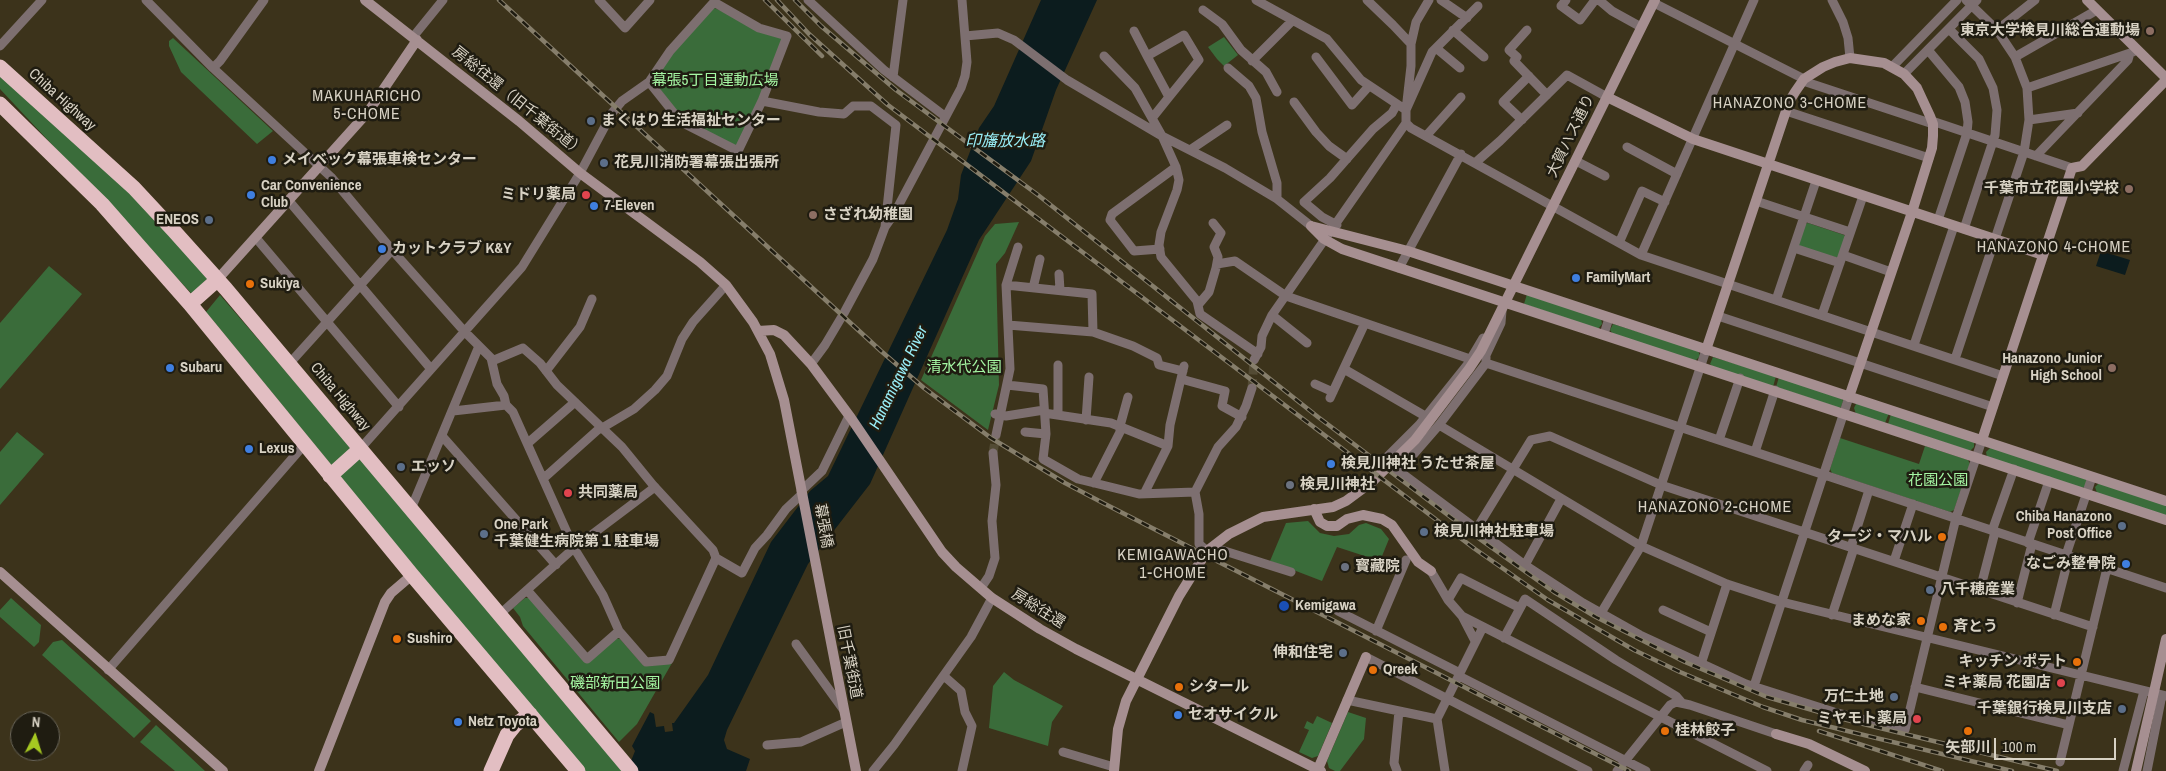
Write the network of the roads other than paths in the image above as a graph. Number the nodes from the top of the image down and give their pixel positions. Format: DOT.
graph roads {
  1 [pos="42,0"];
  2 [pos="146,0"];
  3 [pos="264,0"];
  4 [pos="365,0"];
  5 [pos="443,0"];
  6 [pos="599,0"];
  7 [pos="650,0"];
  8 [pos="808,0"];
  9 [pos="903,0"];
  10 [pos="962,0"];
  11 [pos="1256,0"];
  12 [pos="1367,0"];
  13 [pos="1428,0"];
  14 [pos="1441,0"];
  15 [pos="1566,0"];
  16 [pos="1597,0"];
  17 [pos="1754,0"];
  18 [pos="1832,0"];
  19 [pos="1957,0"];
  20 [pos="2035,0"];
  21 [pos="2087,0"];
  22 [pos="1654,1"];
  23 [pos="1972,2"];
  24 [pos="1478,6"];
  25 [pos="1203,10"];
  26 [pos="2097,10"];
  27 [pos="1467,18"];
  28 [pos="1292,21"];
  29 [pos="1641,27"];
  30 [pos="1949,28"];
  31 [pos="1134,30"];
  32 [pos="1453,30"];
  33 [pos="1526,30"];
  34 [pos="1997,30"];
  35 [pos="965,36"];
  36 [pos="415,39"];
  37 [pos="1734,43"];
  38 [pos="1410,44"];
  39 [pos="0,46"];
  40 [pos="1436,48"];
  41 [pos="1928,50"];
  42 [pos="2134,51"];
  43 [pos="1104,56"];
  44 [pos="1147,56"];
  45 [pos="1316,57"];
  46 [pos="1484,57"];
  47 [pos="2015,57"];
  48 [pos="1850,58"];
  49 [pos="1252,61"];
  50 [pos="1892,66"];
  51 [pos="0,67"];
  52 [pos="213,68"];
  53 [pos="1228,68"];
  54 [pos="1460,68"];
  55 [pos="1904,74"];
  56 [pos="1529,76"];
  57 [pos="893,77"];
  58 [pos="2166,79"];
  59 [pos="1803,80"];
  60 [pos="649,82"];
  61 [pos="1369,86"];
  62 [pos="2027,88"];
  63 [pos="1276,92"];
  64 [pos="1547,95"];
  65 [pos="1169,97"];
  66 [pos="1461,97"];
  67 [pos="1607,97"];
  68 [pos="762,101"];
  69 [pos="1294,102"];
  70 [pos="0,104"];
  71 [pos="1397,104"];
  72 [pos="1406,110"];
  73 [pos="1786,111"];
  74 [pos="2078,113"];
  75 [pos="942,114"];
  76 [pos="1153,117"];
  77 [pos="1522,120"];
  78 [pos="2029,120"];
  79 [pos="1406,123"];
  80 [pos="1933,123"];
  81 [pos="1228,125"];
  82 [pos="1967,133"];
  83 [pos="1162,136"];
  84 [pos="1426,136"];
  85 [pos="1693,139"];
  86 [pos="1992,141"];
  87 [pos="1626,147"];
  88 [pos="1190,150"];
  89 [pos="2024,152"];
  90 [pos="1461,154"];
  91 [pos="2036,156"];
  92 [pos="1346,158"];
  93 [pos="1929,158"];
  94 [pos="1576,162"];
  95 [pos="1475,163"];
  96 [pos="1768,164"];
  97 [pos="320,165"];
  98 [pos="1176,167"];
  99 [pos="2072,168"];
  100 [pos="580,173"];
  101 [pos="1677,174"];
  102 [pos="1605,176"];
  103 [pos="1816,181"];
  104 [pos="1863,196"];
  105 [pos="1277,199"];
  106 [pos="289,201"];
  107 [pos="1756,201"];
  108 [pos="1665,202"];
  109 [pos="1553,207"];
  110 [pos="1912,212"];
  111 [pos="1804,218"];
  112 [pos="1938,220"];
  113 [pos="1213,223"];
  114 [pos="1311,226"];
  115 [pos="885,227"];
  116 [pos="1334,227"];
  117 [pos="1959,227"];
  118 [pos="1850,232"];
  119 [pos="256,238"];
  120 [pos="1324,239"];
  121 [pos="1996,239"];
  122 [pos="1619,242"];
  123 [pos="1018,247"];
  124 [pos="1794,248"];
  125 [pos="1160,249"];
  126 [pos="392,250"];
  127 [pos="1408,251"];
  128 [pos="1641,255"];
  129 [pos="2043,255"];
  130 [pos="1040,259"];
  131 [pos="1841,259"];
  132 [pos="1217,264"];
  133 [pos="1399,268"];
  134 [pos="1891,272"];
  135 [pos="1059,274"];
  136 [pos="217,280"];
  137 [pos="1728,284"];
  138 [pos="726,285"];
  139 [pos="1006,285"];
  140 [pos="360,286"];
  141 [pos="1513,286"];
  142 [pos="1034,288"];
  143 [pos="1060,290"];
  144 [pos="1286,296"];
  145 [pos="592,298"];
  146 [pos="1776,300"];
  147 [pos="190,304"];
  148 [pos="1503,305"];
  149 [pos="1198,306"];
  150 [pos="1822,315"];
  151 [pos="1272,316"];
  152 [pos="1718,316"];
  153 [pos="1609,318"];
  154 [pos="327,322"];
  155 [pos="1365,323"];
  156 [pos="1008,325"];
  157 [pos="464,331"];
  158 [pos="758,331"];
  159 [pos="1093,332"];
  160 [pos="1871,332"];
  161 [pos="1604,334"];
  162 [pos="1307,343"];
  163 [pos="1914,345"];
  164 [pos="479,346"];
  165 [pos="1706,350"];
  166 [pos="1470,359"];
  167 [pos="1955,359"];
  168 [pos="492,361"];
  169 [pos="1486,363"];
  170 [pos="1860,363"];
  171 [pos="289,364"];
  172 [pos="811,364"];
  173 [pos="1058,365"];
  174 [pos="1701,366"];
  175 [pos="431,369"];
  176 [pos="1344,369"];
  177 [pos="546,371"];
  178 [pos="1183,371"];
  179 [pos="2003,376"];
  180 [pos="1090,377"];
  181 [pos="1740,378"];
  182 [pos="1315,384"];
  183 [pos="1007,386"];
  184 [pos="1252,388"];
  185 [pos="1775,390"];
  186 [pos="1128,397"];
  187 [pos="1849,397"];
  188 [pos="575,402"];
  189 [pos="506,405"];
  190 [pos="398,407"];
  191 [pos="1993,407"];
  192 [pos="453,411"];
  193 [pos="1044,412"];
  194 [pos="1844,413"];
  195 [pos="998,414"];
  196 [pos="1058,415"];
  197 [pos="1425,416"];
  198 [pos="850,417"];
  199 [pos="1242,417"];
  200 [pos="1086,420"];
  201 [pos="1439,425"];
  202 [pos="1120,426"];
  203 [pos="602,427"];
  204 [pos="1681,427"];
  205 [pos="1025,432"];
  206 [pos="1046,434"];
  207 [pos="996,435"];
  208 [pos="442,436"];
  209 [pos="1719,440"];
  210 [pos="1982,440"];
  211 [pos="528,443"];
  212 [pos="304,445"];
  213 [pos="1168,446"];
  214 [pos="360,449"];
  215 [pos="1755,452"];
  216 [pos="993,453"];
  217 [pos="1977,456"];
  218 [pos="2014,469"];
  219 [pos="1513,470"];
  220 [pos="1399,471"];
  221 [pos="1825,475"];
  222 [pos="330,476"];
  223 [pos="2092,477"];
  224 [pos="544,478"];
  225 [pos="2049,481"];
  226 [pos="1094,483"];
  227 [pos="1662,485"];
  228 [pos="655,487"];
  229 [pos="1869,490"];
  230 [pos="1194,492"];
  231 [pos="802,494"];
  232 [pos="1144,494"];
  233 [pos="2087,494"];
  234 [pos="1561,499"];
  235 [pos="2166,502"];
  236 [pos="1913,504"];
  237 [pos="411,509"];
  238 [pos="1314,510"];
  239 [pos="1956,518"];
  240 [pos="2166,520"];
  241 [pos="1477,528"];
  242 [pos="1994,531"];
  243 [pos="1805,532"];
  244 [pos="2030,543"];
  245 [pos="1641,546"];
  246 [pos="574,548"];
  247 [pos="1852,548"];
  248 [pos="1209,549"];
  249 [pos="2068,555"];
  250 [pos="716,558"];
  251 [pos="814,559"];
  252 [pos="1406,560"];
  253 [pos="1894,562"];
  254 [pos="556,565"];
  255 [pos="1525,565"];
  256 [pos="2107,568"];
  257 [pos="1431,571"];
  258 [pos="0,572"];
  259 [pos="1291,572"];
  260 [pos="412,575"];
  261 [pos="1941,577"];
  262 [pos="1727,584"];
  263 [pos="981,588"];
  264 [pos="2166,588"];
  265 [pos="528,590"];
  266 [pos="1980,590"];
  267 [pos="992,598"];
  268 [pos="1448,600"];
  269 [pos="1782,602"];
  270 [pos="2017,602"];
  271 [pos="1520,608"];
  272 [pos="1663,610"];
  273 [pos="1338,611"];
  274 [pos="1600,613"];
  275 [pos="500,614"];
  276 [pos="1832,614"];
  277 [pos="2054,615"];
  278 [pos="1462,616"];
  279 [pos="1483,627"];
  280 [pos="2093,627"];
  281 [pos="619,631"];
  282 [pos="1376,631"];
  283 [pos="1711,632"];
  284 [pos="1504,638"];
  285 [pos="1926,638"];
  286 [pos="2166,639"];
  287 [pos="1476,640"];
  288 [pos="796,644"];
  289 [pos="1366,656"];
  290 [pos="1701,664"];
  291 [pos="108,670"];
  292 [pos="1460,674"];
  293 [pos="944,676"];
  294 [pos="2080,676"];
  295 [pos="1137,679"];
  296 [pos="1754,686"];
  297 [pos="1914,687"];
  298 [pos="2156,695"];
  299 [pos="1446,699"];
  300 [pos="1347,700"];
  301 [pos="1682,703"];
  302 [pos="843,709"];
  303 [pos="1399,711"];
  304 [pos="530,714"];
  305 [pos="1661,716"];
  306 [pos="1437,719"];
  307 [pos="846,722"];
  308 [pos="2069,725"];
  309 [pos="1776,734"];
  310 [pos="767,745"];
  311 [pos="1063,752"];
  312 [pos="1626,761"];
  313 [pos="2060,762"];
  314 [pos="628,768"];
  315 [pos="1114,769"];
  316 [pos="1319,770"];
  317 [pos="223,771"];
  318 [pos="319,771"];
  319 [pos="491,771"];
  320 [pos="578,771"];
  321 [pos="856,771"];
  322 [pos="873,771"];
  323 [pos="962,771"];
  324 [pos="1397,771"];
  325 [pos="1444,771"];
  326 [pos="1588,771"];
  327 [pos="1618,771"];
  328 [pos="1646,771"];
  329 [pos="1767,771"];
  330 [pos="1865,771"];
  331 [pos="2123,771"];
  332 [pos="2136,771"];
  333 [pos="2147,771"];
  1 -- 39 [label="street"];
  2 -- 52 [label="street"];
  3 -- 52 [label="street"];
  4 -- 36 [label="street, 房総往還（旧千葉街道）"];
  5 -- 36 [label="street"];
  6 -- 7 [label="street"];
  8 -- 57 [label="street"];
  9 -- 57 [label="street"];
  10 -- 35 [label="street"];
  11 -- 28 [label="street"];
  12 -- 38 [label="street"];
  13 -- 38 [label="street"];
  14 -- 27 [label="street"];
  15 -- 16 [label="street"];
  16 -- 29 [label="street"];
  17 -- 37 [label="street"];
  18 -- 48 [label="street"];
  19 -- 50 [label="street"];
  20 -- 34 [label="street"];
  21 -- 26 [label="street"];
  22 -- 29 [label="street, 大賀ハス通り"];
  22 -- 37 [label="street"];
  23 -- 30 [label="street"];
  23 -- 34 [label="street"];
  24 -- 27 [label="street"];
  25 -- 49 [label="street"];
  26 -- 42 [label="street"];
  26 -- 47 [label="street"];
  27 -- 32 [label="street"];
  28 -- 49 [label="street"];
  28 -- 61 [label="street"];
  29 -- 67 [label="street, 大賀ハス通り"];
  30 -- 41 [label="street"];
  30 -- 86 [label="street"];
  31 -- 44 [label="street"];
  32 -- 40 [label="street"];
  32 -- 46 [label="street"];
  33 -- 56 [label="street"];
  34 -- 47 [label="street"];
  35 -- 83 [label="street"];
  35 -- 115 [label="street"];
  36 -- 97 [label="street"];
  36 -- 100 [label="street, 房総往還（旧千葉街道）"];
  37 -- 59 [label="street"];
  37 -- 85 [label="street"];
  38 -- 72 [label="street"];
  40 -- 54 [label="street"];
  40 -- 72 [label="street"];
  41 -- 55 [label="street"];
  41 -- 82 [label="street"];
  42 -- 58 [label="street"];
  42 -- 62 [label="street"];
  42 -- 74 [label="street"];
  43 -- 76 [label="street"];
  44 -- 65 [label="street"];
  44 -- 65 [label="street"];
  45 -- 61 [label="street"];
  47 -- 62 [label="street"];
  48 -- 50 [label="street"];
  48 -- 59 [label="street"];
  49 -- 63 [label="street"];
  50 -- 55 [label="street"];
  51 -- 136 [label="highway, Chiba Highway"];
  52 -- 97 [label="street"];
  53 -- 105 [label="street"];
  55 -- 80 [label="street"];
  56 -- 64 [label="street"];
  56 -- 77 [label="street"];
  57 -- 75 [label="street"];
  58 -- 99 [label="street"];
  59 -- 73 [label="street"];
  59 -- 80 [label="street"];
  60 -- 68 [label="street"];
  60 -- 68 [label="street"];
  60 -- 100 [label="street"];
  61 -- 71 [label="street"];
  62 -- 78 [label="street"];
  64 -- 67 [label="street"];
  64 -- 77 [label="street"];
  65 -- 76 [label="street"];
  66 -- 84 [label="street"];
  67 -- 85 [label="street"];
  67 -- 94 [label="street, 大賀ハス通り"];
  68 -- 115 [label="street"];
  69 -- 92 [label="street"];
  70 -- 147 [label="highway"];
  71 -- 72 [label="street"];
  71 -- 92 [label="street"];
  72 -- 79 [label="street"];
  73 -- 93 [label="street"];
  73 -- 96 [label="street"];
  74 -- 78 [label="street"];
  74 -- 91 [label="street"];
  76 -- 83 [label="street"];
  77 -- 95 [label="street"];
  78 -- 89 [label="street"];
  79 -- 84 [label="street"];
  79 -- 116 [label="street"];
  80 -- 82 [label="street"];
  80 -- 93 [label="street"];
  81 -- 88 [label="street"];
  82 -- 86 [label="street"];
  82 -- 112 [label="street"];
  83 -- 88 [label="street"];
  83 -- 98 [label="street"];
  84 -- 90 [label="street"];
  85 -- 96 [label="street"];
  85 -- 101 [label="street"];
  86 -- 89 [label="street"];
  86 -- 117 [label="street"];
  87 -- 101 [label="street"];
  88 -- 105 [label="street"];
  89 -- 91 [label="street"];
  89 -- 121 [label="street"];
  90 -- 95 [label="street"];
  90 -- 127 [label="street"];
  91 -- 99 [label="street"];
  92 -- 116 [label="street"];
  93 -- 110 [label="street"];
  94 -- 102 [label="street"];
  94 -- 109 [label="street, 大賀ハス通り"];
  95 -- 109 [label="street"];
  96 -- 103 [label="street"];
  96 -- 107 [label="street"];
  97 -- 106 [label="street"];
  97 -- 126 [label="street"];
  98 -- 125 [label="street"];
  98 -- 125 [label="street"];
  99 -- 129 [label="street"];
  100 -- 138 [label="street, 房総往還（旧千葉街道）"];
  100 -- 157 [label="street"];
  101 -- 108 [label="street"];
  103 -- 104 [label="street"];
  103 -- 111 [label="street"];
  104 -- 110 [label="street"];
  104 -- 118 [label="street"];
  105 -- 114 [label="street"];
  106 -- 119 [label="street"];
  106 -- 140 [label="street"];
  107 -- 111 [label="street"];
  107 -- 137 [label="street"];
  108 -- 122 [label="street"];
  108 -- 128 [label="street"];
  109 -- 122 [label="street"];
  109 -- 141 [label="street, 大賀ハス通り"];
  110 -- 112 [label="street"];
  110 -- 134 [label="street"];
  111 -- 118 [label="street"];
  111 -- 124 [label="street"];
  112 -- 117 [label="street"];
  113 -- 132 [label="street"];
  114 -- 116 [label="street"];
  114 -- 120 [label="street"];
  115 -- 172 [label="street"];
  116 -- 120 [label="street"];
  116 -- 127 [label="street"];
  117 -- 121 [label="street"];
  117 -- 163 [label="street"];
  118 -- 131 [label="street"];
  119 -- 136 [label="street"];
  119 -- 154 [label="street"];
  120 -- 133 [label="street"];
  120 -- 144 [label="street"];
  121 -- 129 [label="street"];
  121 -- 167 [label="street"];
  122 -- 128 [label="street"];
  123 -- 139 [label="street"];
  124 -- 131 [label="street"];
  124 -- 146 [label="street"];
  125 -- 149 [label="street"];
  126 -- 140 [label="street"];
  126 -- 157 [label="street"];
  127 -- 133 [label="street"];
  127 -- 141 [label="street"];
  128 -- 137 [label="street"];
  129 -- 179 [label="street"];
  130 -- 142 [label="street"];
  131 -- 134 [label="street"];
  131 -- 150 [label="street"];
  132 -- 144 [label="street"];
  132 -- 149 [label="street"];
  133 -- 148 [label="street"];
  134 -- 160 [label="street"];
  135 -- 143 [label="street"];
  136 -- 147 [label="highway"];
  136 -- 171 [label="highway, Chiba Highway"];
  137 -- 146 [label="street"];
  137 -- 152 [label="street"];
  138 -- 158 [label="street, 房総往還（旧千葉街道）"];
  138 -- 203 [label="street"];
  139 -- 142 [label="street"];
  139 -- 156 [label="street"];
  140 -- 154 [label="street"];
  140 -- 175 [label="street"];
  141 -- 148 [label="street, 大賀ハス通り"];
  141 -- 153 [label="street"];
  142 -- 143 [label="street"];
  143 -- 159 [label="street"];
  144 -- 151 [label="street"];
  144 -- 155 [label="street"];
  145 -- 177 [label="street"];
  146 -- 150 [label="street"];
  147 -- 212 [label="highway"];
  148 -- 161 [label="street"];
  148 -- 166 [label="street"];
  148 -- 169 [label="street"];
  148 -- 238 [label="street, 大賀ハス通り"];
  149 -- 151 [label="street"];
  150 -- 160 [label="street"];
  151 -- 162 [label="street"];
  152 -- 165 [label="street"];
  152 -- 170 [label="street"];
  153 -- 161 [label="street"];
  153 -- 165 [label="street"];
  154 -- 171 [label="street"];
  154 -- 190 [label="street"];
  155 -- 166 [label="street"];
  155 -- 176 [label="street"];
  156 -- 159 [label="street"];
  156 -- 183 [label="street"];
  157 -- 164 [label="street"];
  157 -- 175 [label="street"];
  158 -- 172 [label="street"];
  158 -- 231 [label="street"];
  159 -- 178 [label="street"];
  160 -- 163 [label="street"];
  160 -- 170 [label="street"];
  161 -- 174 [label="street"];
  163 -- 167 [label="street"];
  164 -- 168 [label="street"];
  164 -- 192 [label="street"];
  165 -- 174 [label="street"];
  165 -- 187 [label="street"];
  166 -- 197 [label="street"];
  167 -- 179 [label="street"];
  168 -- 177 [label="street"];
  168 -- 189 [label="street"];
  169 -- 201 [label="street"];
  169 -- 204 [label="street"];
  170 -- 187 [label="street"];
  170 -- 191 [label="street"];
  171 -- 214 [label="highway, Chiba Highway"];
  172 -- 198 [label="street"];
  173 -- 196 [label="street"];
  174 -- 181 [label="street"];
  174 -- 204 [label="street"];
  175 -- 190 [label="street"];
  176 -- 182 [label="street"];
  176 -- 197 [label="street"];
  177 -- 188 [label="street"];
  178 -- 199 [label="street"];
  178 -- 213 [label="street"];
  179 -- 191 [label="street"];
  180 -- 200 [label="street"];
  181 -- 185 [label="street"];
  181 -- 209 [label="street"];
  183 -- 193 [label="street"];
  183 -- 195 [label="street"];
  184 -- 199 [label="street"];
  185 -- 194 [label="street"];
  185 -- 215 [label="street"];
  186 -- 202 [label="street"];
  187 -- 194 [label="street"];
  187 -- 210 [label="street"];
  188 -- 203 [label="street"];
  188 -- 211 [label="street"];
  189 -- 192 [label="street"];
  189 -- 211 [label="street"];
  190 -- 214 [label="street"];
  191 -- 210 [label="street"];
  192 -- 208 [label="street"];
  193 -- 195 [label="street"];
  193 -- 196 [label="street"];
  193 -- 206 [label="street"];
  194 -- 217 [label="street"];
  194 -- 221 [label="street"];
  195 -- 207 [label="street"];
  196 -- 200 [label="street"];
  197 -- 220 [label="street, bridge"];
  198 -- 231 [label="street"];
  198 -- 263 [label="street, 房総往還"];
  199 -- 230 [label="street"];
  200 -- 202 [label="street"];
  201 -- 219 [label="street"];
  201 -- 220 [label="street"];
  202 -- 213 [label="street"];
  202 -- 226 [label="street"];
  203 -- 224 [label="street"];
  203 -- 228 [label="street"];
  204 -- 209 [label="street"];
  204 -- 227 [label="street"];
  205 -- 206 [label="street"];
  206 -- 226 [label="street"];
  208 -- 237 [label="street"];
  208 -- 254 [label="street"];
  209 -- 215 [label="street"];
  210 -- 217 [label="street"];
  210 -- 223 [label="street"];
  211 -- 224 [label="street"];
  212 -- 222 [label="highway"];
  212 -- 291 [label="street"];
  213 -- 232 [label="street"];
  214 -- 222 [label="highway"];
  214 -- 237 [label="highway, Chiba Highway"];
  215 -- 221 [label="street"];
  216 -- 263 [label="street"];
  217 -- 218 [label="street"];
  217 -- 239 [label="street"];
  218 -- 225 [label="street"];
  218 -- 242 [label="street"];
  219 -- 227 [label="street"];
  219 -- 234 [label="street"];
  219 -- 241 [label="street"];
  220 -- 241 [label="street"];
  221 -- 229 [label="street"];
  221 -- 243 [label="street"];
  222 -- 260 [label="highway"];
  223 -- 233 [label="street"];
  223 -- 235 [label="street"];
  224 -- 246 [label="street"];
  225 -- 233 [label="street"];
  225 -- 244 [label="street"];
  226 -- 232 [label="street"];
  227 -- 243 [label="street"];
  227 -- 245 [label="street"];
  228 -- 246 [label="street"];
  228 -- 250 [label="street"];
  229 -- 236 [label="street"];
  229 -- 247 [label="street"];
  230 -- 232 [label="street"];
  230 -- 248 [label="street"];
  231 -- 250 [label="street"];
  231 -- 251 [label="street, 幕張橋"];
  233 -- 240 [label="street"];
  233 -- 249 [label="street"];
  234 -- 245 [label="street"];
  234 -- 255 [label="street"];
  236 -- 239 [label="street"];
  236 -- 253 [label="street"];
  237 -- 275 [label="highway, Chiba Highway"];
  238 -- 248 [label="street, 大賀ハス通り"];
  238 -- 257 [label="street"];
  239 -- 242 [label="street"];
  239 -- 261 [label="street"];
  241 -- 255 [label="street"];
  242 -- 244 [label="street"];
  242 -- 266 [label="street"];
  243 -- 247 [label="street"];
  243 -- 269 [label="street"];
  244 -- 249 [label="street"];
  244 -- 270 [label="street"];
  245 -- 262 [label="street"];
  245 -- 274 [label="street"];
  246 -- 254 [label="street"];
  246 -- 281 [label="street"];
  247 -- 253 [label="street"];
  247 -- 276 [label="street"];
  248 -- 259 [label="street"];
  248 -- 295 [label="street"];
  249 -- 256 [label="street"];
  249 -- 277 [label="street"];
  250 -- 281 [label="street"];
  251 -- 302 [label="street, 旧千葉街道"];
  252 -- 282 [label="street"];
  253 -- 261 [label="street"];
  254 -- 265 [label="street"];
  255 -- 274 [label="street"];
  256 -- 264 [label="street"];
  256 -- 280 [label="street"];
  257 -- 268 [label="street"];
  258 -- 291 [label="street"];
  260 -- 304 [label="highway"];
  260 -- 318 [label="street"];
  261 -- 266 [label="street"];
  261 -- 285 [label="street"];
  262 -- 269 [label="street"];
  262 -- 283 [label="street"];
  263 -- 267 [label="street, 房総往還"];
  265 -- 275 [label="street"];
  265 -- 281 [label="street"];
  266 -- 270 [label="street"];
  267 -- 293 [label="street"];
  267 -- 295 [label="street, 房総往還"];
  268 -- 271 [label="street"];
  268 -- 278 [label="street"];
  269 -- 276 [label="street"];
  269 -- 296 [label="street"];
  270 -- 277 [label="street"];
  271 -- 284 [label="street"];
  271 -- 301 [label="street"];
  272 -- 283 [label="street"];
  273 -- 282 [label="street"];
  274 -- 290 [label="street"];
  275 -- 314 [label="highway, Chiba Highway"];
  276 -- 285 [label="street"];
  277 -- 280 [label="street"];
  278 -- 279 [label="street"];
  278 -- 287 [label="street"];
  279 -- 284 [label="street"];
  279 -- 287 [label="street"];
  280 -- 294 [label="street"];
  282 -- 292 [label="street"];
  283 -- 290 [label="street"];
  284 -- 305 [label="street"];
  285 -- 294 [label="street"];
  285 -- 297 [label="street"];
  286 -- 298 [label="street"];
  287 -- 292 [label="street"];
  288 -- 302 [label="street"];
  289 -- 299 [label="street"];
  289 -- 300 [label="street"];
  290 -- 296 [label="street"];
  291 -- 317 [label="street"];
  292 -- 299 [label="street"];
  292 -- 312 [label="street"];
  293 -- 322 [label="street"];
  293 -- 323 [label="street"];
  294 -- 298 [label="street"];
  294 -- 308 [label="street"];
  295 -- 315 [label="street"];
  295 -- 316 [label="street, 房総往還"];
  296 -- 297 [label="street"];
  297 -- 308 [label="street"];
  298 -- 331 [label="street"];
  298 -- 332 [label="street"];
  298 -- 333 [label="street"];
  299 -- 306 [label="street"];
  299 -- 326 [label="street"];
  300 -- 303 [label="street"];
  300 -- 316 [label="street"];
  301 -- 305 [label="street"];
  301 -- 309 [label="street"];
  302 -- 307 [label="street, 旧千葉街道"];
  303 -- 306 [label="street"];
  303 -- 324 [label="street"];
  304 -- 319 [label="highway"];
  304 -- 320 [label="highway"];
  305 -- 312 [label="street"];
  305 -- 329 [label="street"];
  306 -- 325 [label="street"];
  307 -- 310 [label="street"];
  307 -- 321 [label="street, 旧千葉街道"];
  308 -- 313 [label="street"];
  309 -- 330 [label="street"];
  311 -- 315 [label="street"];
  312 -- 327 [label="street"];
  312 -- 328 [label="street"];
}
